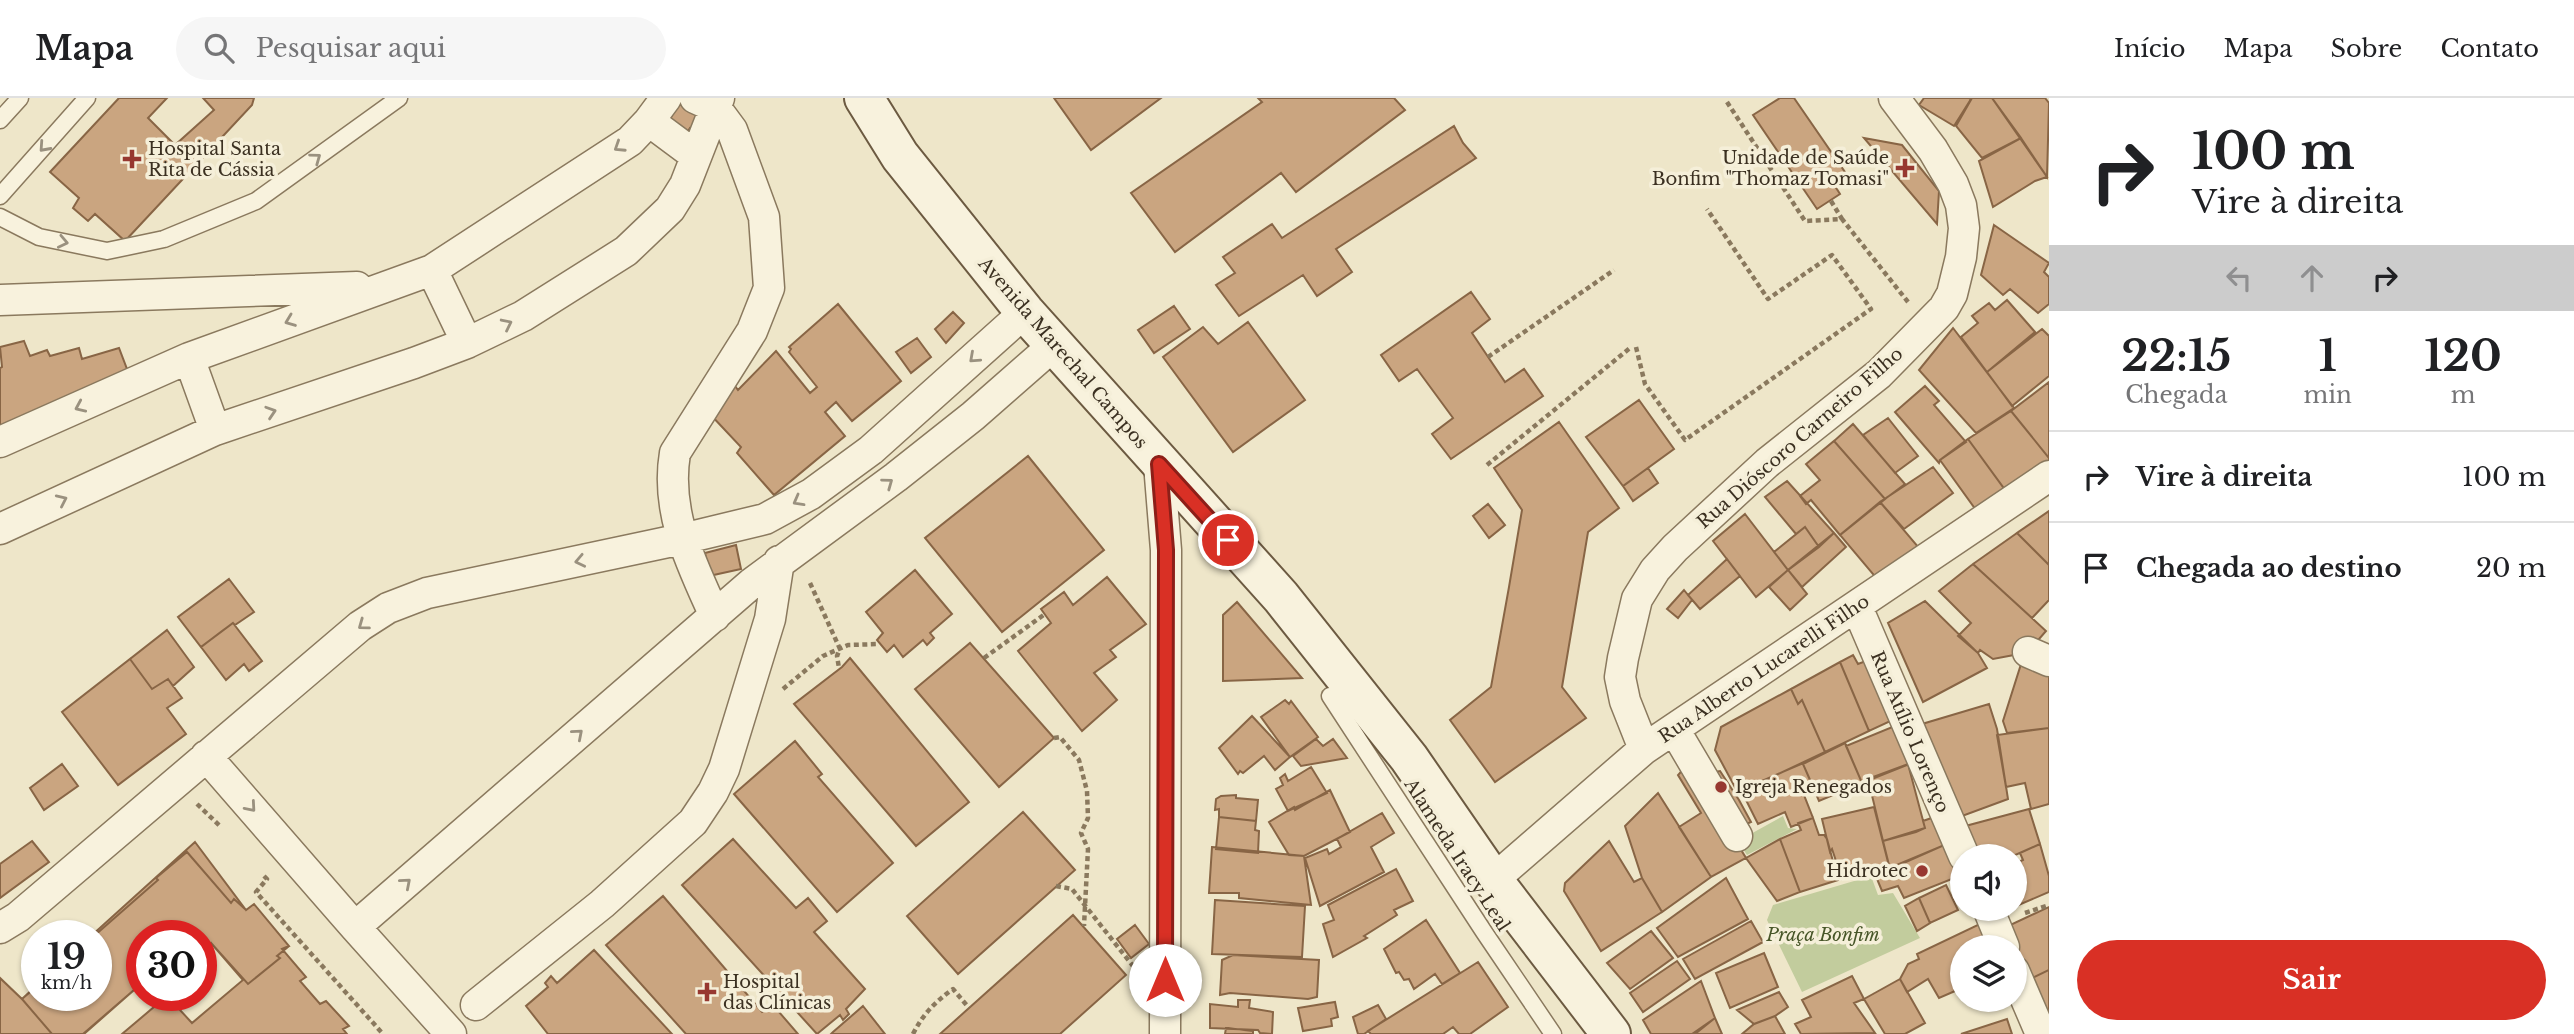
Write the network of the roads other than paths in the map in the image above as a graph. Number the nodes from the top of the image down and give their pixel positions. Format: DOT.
graph roads {
  1 [pos="20,98"];
  2 [pos="87,98"];
  3 [pos="399,98"];
  4 [pos="864,98"];
  5 [pos="1894,98"];
  6 [pos="710,101"];
  7 [pos="657,110"];
  8 [pos="0,120"];
  9 [pos="696,156"];
  10 [pos="0,196"];
  11 [pos="0,217"];
  12 [pos="432,270"];
  13 [pos="381,286"];
  14 [pos="0,300"];
  15 [pos="1025,312"];
  16 [pos="467,343"];
  17 [pos="1054,345"];
  18 [pos="189,358"];
  19 [pos="215,430"];
  20 [pos="0,442"];
  21 [pos="1159,464"];
  22 [pos="2049,476"];
  23 [pos="0,529"];
  24 [pos="682,540"];
  25 [pos="787,556"];
  26 [pos="1857,607"];
  27 [pos="715,615"];
  28 [pos="1330,696"];
  29 [pos="1674,729"];
  30 [pos="1644,749"];
  31 [pos="206,756"];
  32 [pos="1737,836"];
  33 [pos="1959,844"];
  34 [pos="1493,880"];
  35 [pos="355,927"];
  36 [pos="0,928"];
  37 [pos="2027,1001"];
  38 [pos="476,1005"];
  39 [pos="451,1034"];
  40 [pos="1165,1034"];
  41 [pos="1553,1034"];
  42 [pos="1611,1034"];
  43 [pos="2041,1034"];
  1 -- 8 [label="lane"];
  2 -- 10 [label="lane, one-way"];
  11 -- 3 [label="lane, one-way"];
  4 -- 15 [label="street, Avenida Marechal Campos"];
  5 -- 30 [label="street, Rua Dióscoro Carneiro Filho"];
  6 -- 9 [label="street"];
  6 -- 24 [label="street"];
  7 -- 9 [label="street"];
  7 -- 12 [label="street, one-way"];
  16 -- 9 [label="street, one-way"];
  12 -- 13 [label="street"];
  12 -- 16 [label="street"];
  13 -- 14 [label="street"];
  13 -- 18 [label="street, one-way"];
  15 -- 17 [label="street, Avenida Marechal Campos"];
  15 -- 24 [label="street, one-way"];
  19 -- 16 [label="street, one-way"];
  17 -- 21 [label="street, Avenida Marechal Campos"];
  25 -- 17 [label="street, one-way"];
  18 -- 19 [label="street"];
  18 -- 20 [label="street, one-way"];
  23 -- 19 [label="street, one-way"];
  21 -- 34 [label="street, Avenida Marechal Campos"];
  21 -- 40 [label="street"];
  22 -- 26 [label="street, Rua Alberto Lucarelli Filho"];
  24 -- 27 [label="street"];
  24 -- 31 [label="street, one-way"];
  25 -- 27 [label="street"];
  25 -- 38 [label="street"];
  26 -- 29 [label="street, Rua Alberto Lucarelli Filho"];
  26 -- 33 [label="street, Rua Atílio Lorenço"];
  35 -- 27 [label="street, one-way"];
  28 -- 41 [label="lane, Alameda Iracy Leal"];
  29 -- 30 [label="street, Rua Alberto Lucarelli Filho"];
  29 -- 32 [label="street"];
  30 -- 34 [label="street, Rua Alberto Lucarelli Filho"];
  31 -- 35 [label="street, one-way"];
  31 -- 36 [label="street"];
  34 -- 42 [label="street"];
  35 -- 39 [label="street"];
  37 -- 43 [label="street"];
}
